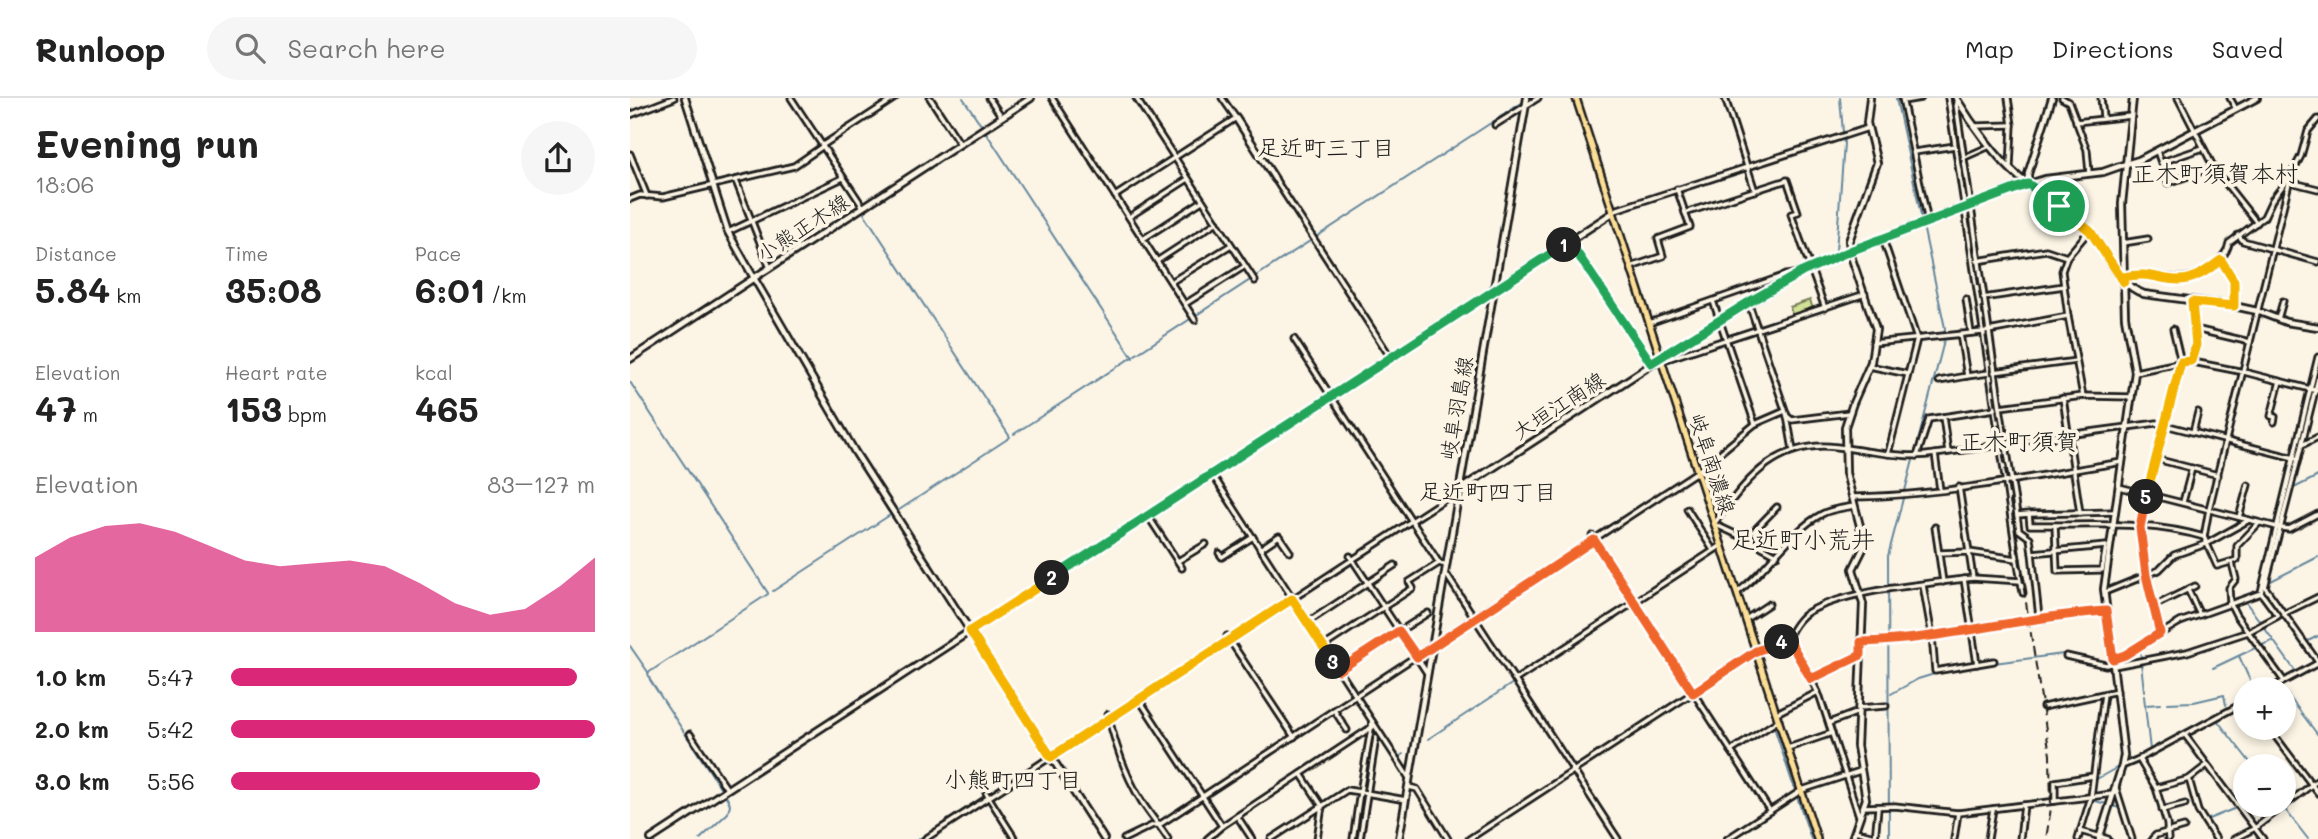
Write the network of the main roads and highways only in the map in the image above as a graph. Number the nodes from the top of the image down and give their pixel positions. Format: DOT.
graph roads {
  1 [pos="1576,98"];
  2 [pos="1817,839"];
  1 -- 2 [label="main road, 岐阜南濃線"];
}
